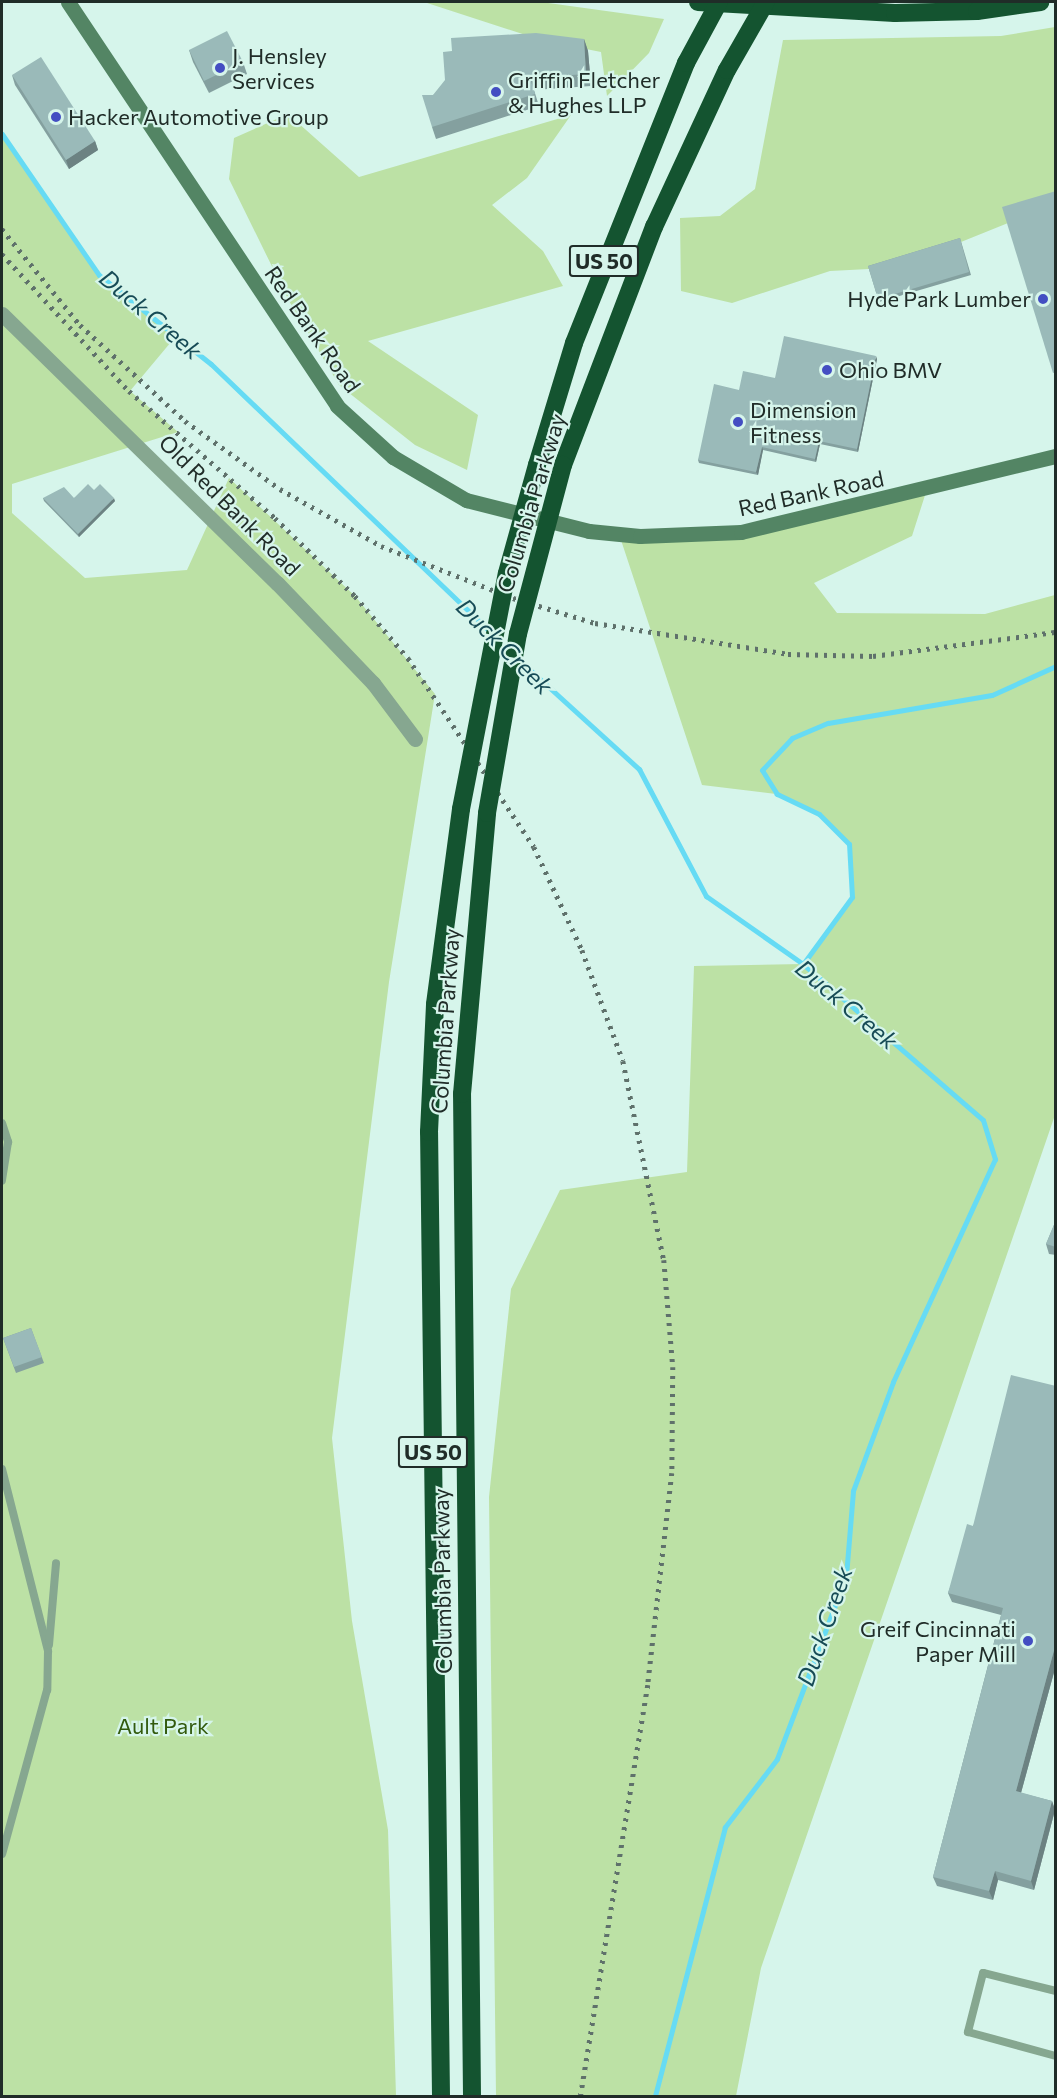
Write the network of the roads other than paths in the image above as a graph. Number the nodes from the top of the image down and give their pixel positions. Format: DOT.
graph roads {
  1 [pos="68,2"];
  2 [pos="698,2"];
  3 [pos="719,2"];
  4 [pos="766,2"];
  5 [pos="1041,2"];
  6 [pos="2,314"];
  7 [pos="1056,456"];
  8 [pos="415,739"];
  9 [pos="2,1123"];
  10 [pos="2,1181"];
  11 [pos="2,1469"];
  12 [pos="56,1563"];
  13 [pos="48,1651"];
  14 [pos="2,1854"];
  15 [pos="1056,1990"];
  16 [pos="1056,2056"];
  17 [pos="441,2097"];
  18 [pos="472,2097"];
  1 -- 7 [label="street, Red Bank Road"];
  2 -- 5 [label="highway"];
  3 -- 17 [label="highway, Columbia Parkway / US 50, bridge"];
  4 -- 18 [label="highway, Columbia Parkway / US 50, bridge"];
  6 -- 8 [label="street, Old Red Bank Road"];
  9 -- 10 [label="lane"];
  11 -- 13 [label="lane"];
  12 -- 13 [label="lane"];
  13 -- 14 [label="lane"];
  15 -- 16 [label="lane"];
}
